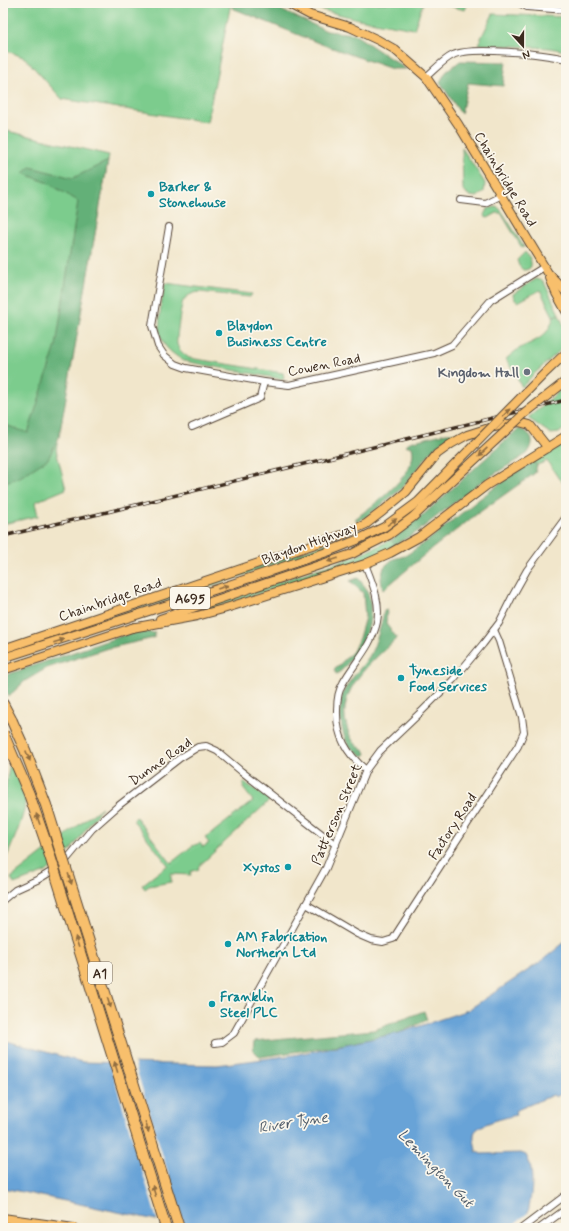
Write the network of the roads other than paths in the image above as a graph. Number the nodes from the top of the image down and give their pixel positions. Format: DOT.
graph roads {
  1 [pos="287,3"];
  2 [pos="518,3"];
  3 [pos="566,10"];
  4 [pos="566,59"];
  5 [pos="426,76"];
  6 [pos="501,195"];
  7 [pos="462,200"];
  8 [pos="169,227"];
  9 [pos="546,270"];
  10 [pos="566,292"];
  11 [pos="566,310"];
  12 [pos="566,353"];
  13 [pos="566,381"];
  14 [pos="264,382"];
  15 [pos="192,427"];
  16 [pos="566,436"];
  17 [pos="548,448"];
  18 [pos="566,518"];
  19 [pos="365,564"];
  20 [pos="132,628"];
  21 [pos="494,630"];
  22 [pos="3,649"];
  23 [pos="3,658"];
  24 [pos="3,670"];
  25 [pos="3,704"];
  26 [pos="3,733"];
  27 [pos="366,770"];
  28 [pos="336,845"];
  29 [pos="3,900"];
  30 [pos="306,904"];
  31 [pos="215,1043"];
  32 [pos="566,1195"];
  33 [pos="566,1209"];
  34 [pos="3,1218"];
  35 [pos="74,1228"];
  36 [pos="166,1228"];
  37 [pos="179,1228"];
  38 [pos="522,1228"];
  39 [pos="540,1228"];
  1 -- 5 [label="main road, Chainbridge Road"];
  2 -- 3 [label="street"];
  4 -- 5 [label="street"];
  5 -- 6 [label="main road, Chainbridge Road"];
  6 -- 7 [label="street"];
  6 -- 9 [label="main road, Chainbridge Road"];
  8 -- 14 [label="street, Cowen Road"];
  9 -- 10 [label="main road, Chainbridge Road"];
  9 -- 11 [label="main road"];
  9 -- 14 [label="street, Cowen Road"];
  23 -- 12 [label="main road, Blaydon Highway / A695, one-way, bridge"];
  13 -- 20 [label="main road, Blaydon Highway / A695, one-way, bridge"];
  14 -- 15 [label="street"];
  16 -- 17 [label="main road"];
  17 -- 19 [label="main road"];
  17 -- 22 [label="main road, Chainbridge Road"];
  18 -- 21 [label="street, Patterson Street"];
  19 -- 20 [label="main road"];
  19 -- 27 [label="street"];
  20 -- 24 [label="main road, Blaydon Highway / A695"];
  21 -- 27 [label="street, Patterson Street"];
  21 -- 30 [label="street, Factory Road"];
  25 -- 37 [label="highway, A1, one-way, bridge"];
  36 -- 26 [label="highway, A1, one-way, bridge"];
  27 -- 28 [label="street, Patterson Street"];
  28 -- 29 [label="street, Dunne Road"];
  28 -- 30 [label="street, Patterson Street"];
  30 -- 31 [label="street, Patterson Street"];
  32 -- 38 [label="street"];
  33 -- 39 [label="street"];
  34 -- 35 [label="main road"];
}
